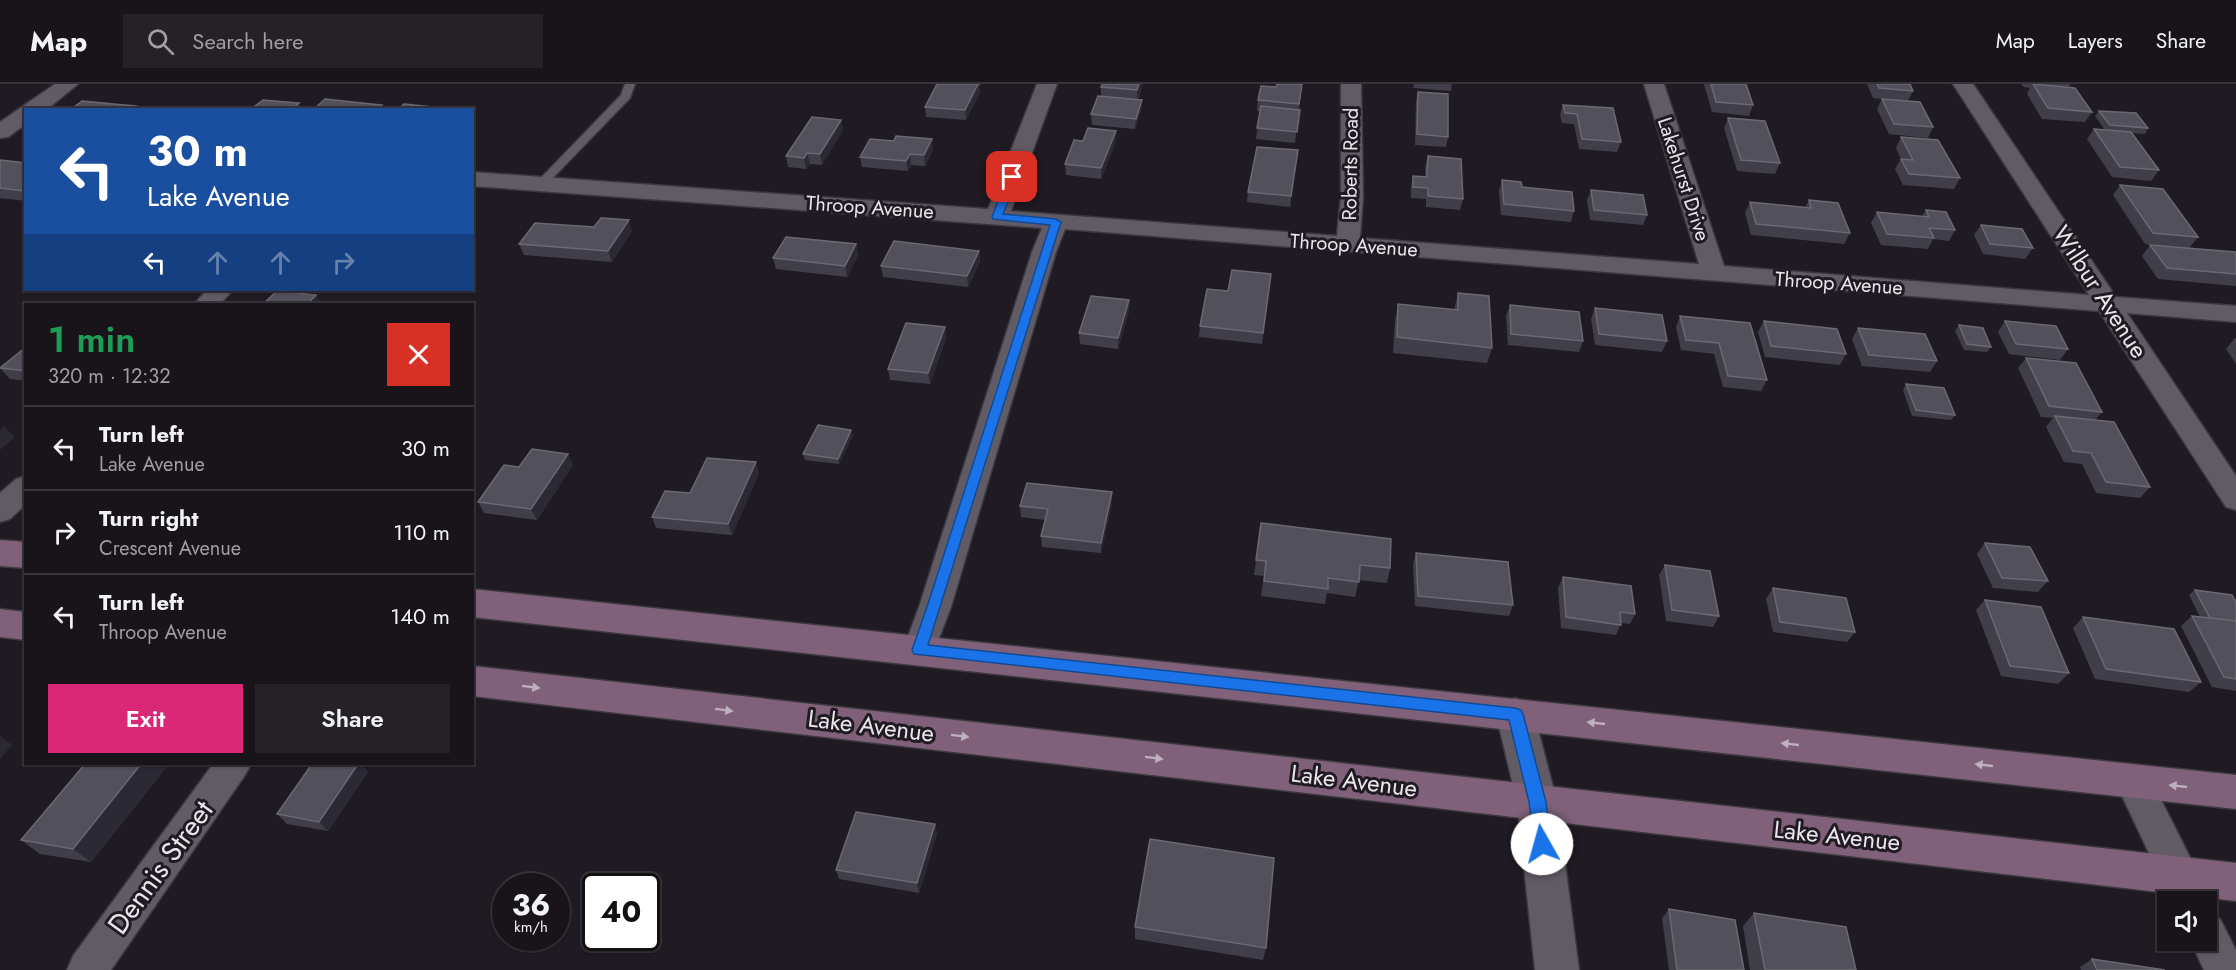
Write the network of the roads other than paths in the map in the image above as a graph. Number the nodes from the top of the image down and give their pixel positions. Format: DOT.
graph roads {
  1 [pos="68,84"];
  2 [pos="630,84"];
  3 [pos="1047,84"];
  4 [pos="1351,84"];
  5 [pos="1654,84"];
  6 [pos="1963,84"];
  7 [pos="35,108"];
  8 [pos="24,116"];
  9 [pos="6,139"];
  10 [pos="474,179"];
  11 [pos="541,184"];
  12 [pos="997,217"];
  13 [pos="1056,222"];
  14 [pos="1348,244"];
  15 [pos="1714,274"];
  16 [pos="220,291"];
  17 [pos="207,303"];
  18 [pos="2107,303"];
  19 [pos="2236,314"];
  20 [pos="24,488"];
  21 [pos="2236,499"];
  22 [pos="0,511"];
  23 [pos="0,553"];
  24 [pos="24,555"];
  25 [pos="474,603"];
  26 [pos="0,623"];
  27 [pos="24,626"];
  28 [pos="919,650"];
  29 [pos="474,681"];
  30 [pos="1515,714"];
  31 [pos="232,765"];
  32 [pos="2133,781"];
  33 [pos="2236,792"];
  34 [pos="1537,802"];
  35 [pos="2236,882"];
  36 [pos="2185,888"];
  37 [pos="2216,951"];
  38 [pos="87,970"];
  39 [pos="1557,970"];
  40 [pos="2225,970"];
  1 -- 7 [label="street"];
  2 -- 11 [label="lane"];
  3 -- 12 [label="street"];
  4 -- 14 [label="street, Roberts Road"];
  5 -- 15 [label="street, Lakehurst Drive"];
  6 -- 18 [label="street, Wilbur Avenue"];
  8 -- 9 [label="street"];
  10 -- 11 [label="street, Throop Avenue"];
  11 -- 12 [label="street, Throop Avenue"];
  12 -- 13 [label="street, Throop Avenue"];
  13 -- 14 [label="street, Throop Avenue"];
  13 -- 28 [label="street"];
  14 -- 15 [label="street, Throop Avenue"];
  15 -- 18 [label="street, Throop Avenue"];
  16 -- 17 [label="street"];
  18 -- 19 [label="street, Throop Avenue"];
  18 -- 21 [label="street, Wilbur Avenue"];
  20 -- 22 [label="street"];
  23 -- 24 [label="main road"];
  25 -- 28 [label="main road"];
  26 -- 27 [label="main road"];
  28 -- 30 [label="main road"];
  29 -- 34 [label="main road, Lake Avenue, one-way"];
  32 -- 30 [label="main road, one-way"];
  30 -- 34 [label="street"];
  31 -- 38 [label="street, Dennis Street"];
  33 -- 32 [label="main road, one-way"];
  32 -- 36 [label="street"];
  34 -- 36 [label="main road, Lake Avenue"];
  34 -- 39 [label="street"];
  35 -- 36 [label="main road, Lake Avenue"];
  37 -- 40 [label="street"];
}
